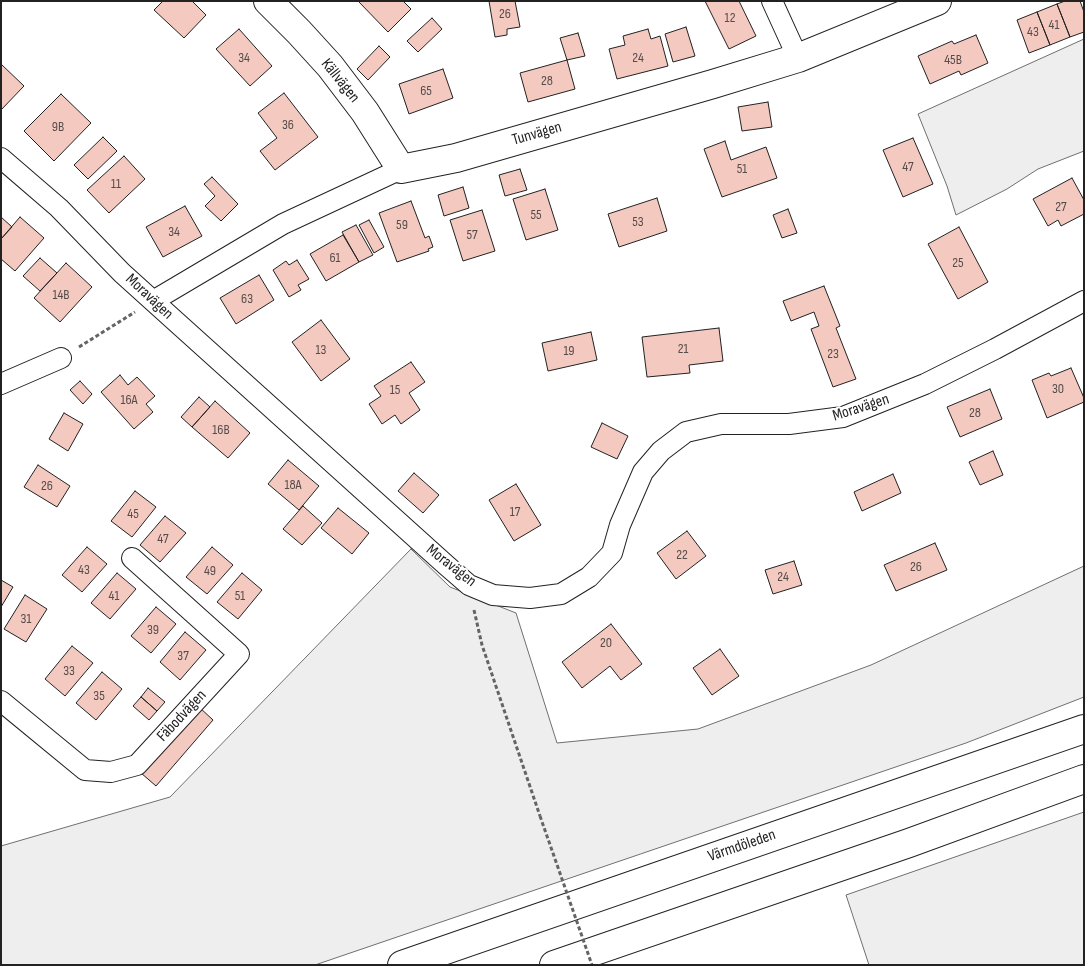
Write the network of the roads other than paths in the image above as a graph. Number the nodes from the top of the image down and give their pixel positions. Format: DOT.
graph roads {
  1 [pos="268,1"];
  2 [pos="772,1"];
  3 [pos="937,1"];
  4 [pos="798,58"];
  5 [pos="1,158"];
  6 [pos="401,169"];
  7 [pos="152,301"];
  8 [pos="1084,301"];
  9 [pos="61,358"];
  10 [pos="1,384"];
  11 [pos="132,558"];
  12 [pos="1,701"];
  13 [pos="1084,729"];
  14 [pos="1084,779"];
  15 [pos="402,965"];
  16 [pos="554,965"];
  1 -- 6 [label="main road, Källvägen"];
  2 -- 4 [label="street"];
  3 -- 4 [label="main road, Tunvägen"];
  4 -- 6 [label="main road, Tunvägen"];
  5 -- 7 [label="street, Moravägen"];
  6 -- 7 [label="street, Tunvägen"];
  7 -- 8 [label="street, Moravägen"];
  9 -- 10 [label="street"];
  11 -- 12 [label="street, Fäbodvägen"];
  13 -- 15 [label="main road, Värmdöleden"];
  14 -- 16 [label="main road"];
}
